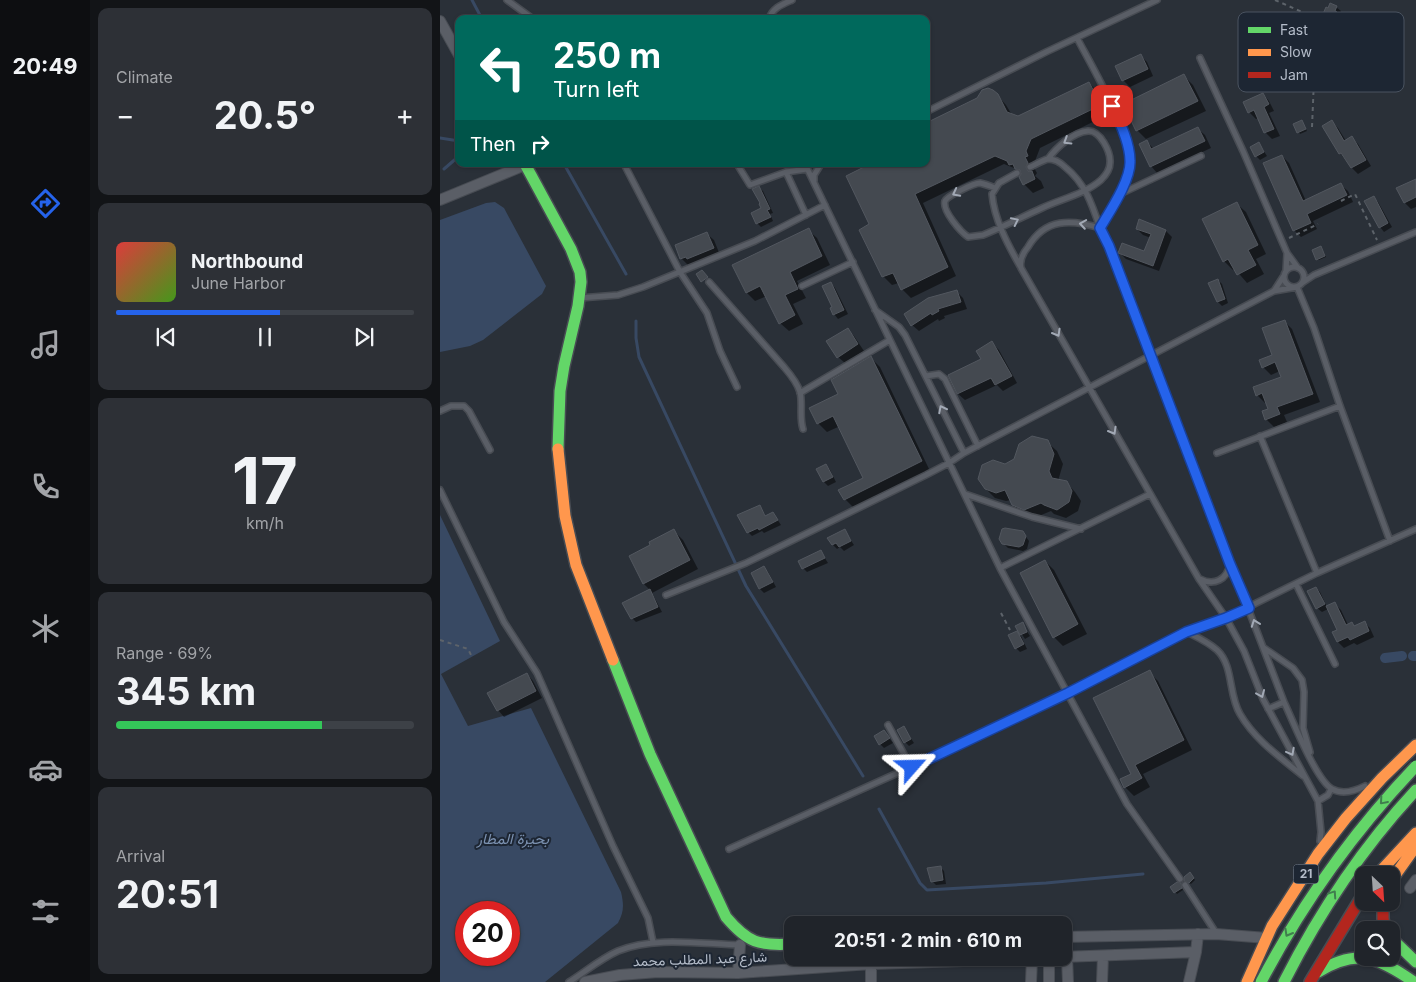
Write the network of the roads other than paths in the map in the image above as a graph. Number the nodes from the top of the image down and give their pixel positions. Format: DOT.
graph roads {
  1 [pos="507,0"];
  2 [pos="792,0"];
  3 [pos="1157,0"];
  4 [pos="528,15"];
  5 [pos="770,15"];
  6 [pos="440,22"];
  7 [pos="1077,38"];
  8 [pos="455,48"];
  9 [pos="1200,58"];
  10 [pos="930,110"];
  11 [pos="1200,156"];
  12 [pos="1048,159"];
  13 [pos="518,167"];
  14 [pos="527,167"];
  15 [pos="626,167"];
  16 [pos="739,167"];
  17 [pos="803,167"];
  18 [pos="807,167"];
  19 [pos="819,167"];
  20 [pos="1030,167"];
  21 [pos="786,172"];
  22 [pos="1017,173"];
  23 [pos="814,181"];
  24 [pos="995,188"];
  25 [pos="1085,189"];
  26 [pos="1120,194"];
  27 [pos="440,200"];
  28 [pos="826,205"];
  29 [pos="806,216"];
  30 [pos="1002,227"];
  31 [pos="1100,228"];
  32 [pos="1416,232"];
  33 [pos="1287,253"];
  34 [pos="853,262"];
  35 [pos="1021,268"];
  36 [pos="1298,268"];
  37 [pos="680,272"];
  38 [pos="1303,273"];
  39 [pos="1285,274"];
  40 [pos="1314,275"];
  41 [pos="709,282"];
  42 [pos="1299,285"];
  43 [pos="802,286"];
  44 [pos="1274,291"];
  45 [pos="579,298"];
  46 [pos="874,309"];
  47 [pos="890,340"];
  48 [pos="1151,356"];
  49 [pos="926,376"];
  50 [pos="737,387"];
  51 [pos="1089,388"];
  52 [pos="800,393"];
  53 [pos="1340,406"];
  54 [pos="440,411"];
  55 [pos="803,429"];
  56 [pos="1260,436"];
  57 [pos="978,446"];
  58 [pos="490,450"];
  59 [pos="964,453"];
  60 [pos="1217,453"];
  61 [pos="950,463"];
  62 [pos="440,490"];
  63 [pos="964,494"];
  64 [pos="1150,494"];
  65 [pos="1416,529"];
  66 [pos="1081,530"];
  67 [pos="1390,541"];
  68 [pos="1230,564"];
  69 [pos="1000,568"];
  70 [pos="1317,574"];
  71 [pos="1199,579"];
  72 [pos="1296,584"];
  73 [pos="666,595"];
  74 [pos="1249,608"];
  75 [pos="1226,618"];
  76 [pos="1186,632"];
  77 [pos="1264,648"];
  78 [pos="1335,664"];
  79 [pos="1068,693"];
  80 [pos="1284,702"];
  81 [pos="1268,709"];
  82 [pos="888,725"];
  83 [pos="1416,745"];
  84 [pos="1416,766"];
  85 [pos="912,767"];
  86 [pos="1316,769"];
  87 [pos="1306,778"];
  88 [pos="1382,778"];
  89 [pos="1416,778"];
  90 [pos="1331,788"];
  91 [pos="1416,790"];
  92 [pos="1318,801"];
  93 [pos="1416,833"];
  94 [pos="1416,846"];
  95 [pos="729,849"];
  96 [pos="1318,854"];
  97 [pos="1385,866"];
  98 [pos="1400,868"];
  99 [pos="1180,879"];
  100 [pos="1185,885"];
  101 [pos="1355,908"];
  102 [pos="1198,934"];
  103 [pos="1216,934"];
  104 [pos="1072,938"];
  105 [pos="1267,938"];
  106 [pos="653,942"];
  107 [pos="784,944"];
  108 [pos="740,945"];
  109 [pos="763,945"];
  110 [pos="1400,948"];
  111 [pos="1196,952"];
  112 [pos="1103,956"];
  113 [pos="1072,957"];
  114 [pos="1416,962"];
  115 [pos="841,966"];
  116 [pos="871,966"];
  117 [pos="1032,966"];
  118 [pos="1049,966"];
  119 [pos="1066,966"];
  120 [pos="738,973"];
  121 [pos="1313,978"];
  122 [pos="569,982"];
  123 [pos="585,982"];
  124 [pos="871,982"];
  125 [pos="1032,982"];
  126 [pos="1049,982"];
  127 [pos="1068,982"];
  128 [pos="1102,982"];
  129 [pos="1189,982"];
  130 [pos="1246,982"];
  131 [pos="1261,982"];
  132 [pos="1284,982"];
  133 [pos="1414,982"];
  1 -- 4 [label="lane"];
  2 -- 5 [label="lane"];
  3 -- 7 [label="lane"];
  6 -- 8 [label="street"];
  7 -- 10 [label="lane"];
  7 -- 26 [label="lane"];
  9 -- 33 [label="lane"];
  11 -- 26 [label="lane"];
  12 -- 20 [label="lane"];
  12 -- 25 [label="lane"];
  25 -- 12 [label="lane, one-way"];
  13 -- 27 [label="street"];
  14 -- 45 [label="main road"];
  15 -- 37 [label="lane"];
  16 -- 21 [label="lane"];
  17 -- 21 [label="lane"];
  18 -- 23 [label="lane"];
  19 -- 23 [label="lane"];
  21 -- 29 [label="lane"];
  22 -- 24 [label="lane"];
  23 -- 28 [label="lane"];
  24 -- 30 [label="lane"];
  24 -- 30 [label="lane, one-way"];
  30 -- 25 [label="lane, one-way"];
  25 -- 31 [label="lane"];
  26 -- 31 [label="lane"];
  28 -- 29 [label="lane"];
  28 -- 34 [label="lane"];
  29 -- 37 [label="lane"];
  30 -- 35 [label="lane"];
  31 -- 35 [label="lane, one-way"];
  31 -- 48 [label="lane"];
  32 -- 40 [label="lane"];
  33 -- 36 [label="lane"];
  33 -- 39 [label="lane"];
  34 -- 43 [label="lane"];
  34 -- 46 [label="lane"];
  35 -- 51 [label="lane, one-way"];
  36 -- 38 [label="lane"];
  36 -- 39 [label="lane"];
  37 -- 45 [label="lane"];
  37 -- 50 [label="lane"];
  38 -- 40 [label="lane"];
  38 -- 42 [label="lane"];
  39 -- 42 [label="lane"];
  39 -- 44 [label="lane"];
  40 -- 42 [label="lane"];
  41 -- 52 [label="lane"];
  42 -- 44 [label="lane"];
  42 -- 53 [label="lane"];
  44 -- 48 [label="lane"];
  45 -- 109 [label="main road"];
  46 -- 47 [label="lane"];
  46 -- 49 [label="lane"];
  47 -- 52 [label="lane"];
  47 -- 61 [label="lane"];
  48 -- 51 [label="lane"];
  48 -- 68 [label="lane"];
  49 -- 57 [label="lane"];
  59 -- 49 [label="lane, one-way"];
  51 -- 57 [label="lane"];
  51 -- 64 [label="lane, one-way"];
  52 -- 55 [label="lane"];
  53 -- 56 [label="lane"];
  53 -- 67 [label="lane"];
  54 -- 58 [label="lane"];
  56 -- 60 [label="lane"];
  56 -- 70 [label="lane"];
  57 -- 59 [label="lane"];
  59 -- 61 [label="lane"];
  61 -- 63 [label="lane"];
  61 -- 73 [label="lane"];
  62 -- 106 [label="lane"];
  63 -- 66 [label="lane"];
  63 -- 69 [label="lane"];
  64 -- 66 [label="lane"];
  64 -- 71 [label="lane"];
  65 -- 67 [label="lane"];
  66 -- 69 [label="lane"];
  67 -- 70 [label="lane"];
  68 -- 71 [label="lane"];
  68 -- 74 [label="lane"];
  69 -- 79 [label="lane"];
  70 -- 72 [label="lane"];
  71 -- 75 [label="lane"];
  72 -- 74 [label="lane"];
  72 -- 78 [label="lane"];
  74 -- 75 [label="lane"];
  77 -- 74 [label="lane, one-way"];
  75 -- 76 [label="lane"];
  75 -- 81 [label="lane, one-way"];
  76 -- 79 [label="lane"];
  76 -- 87 [label="lane"];
  77 -- 80 [label="lane"];
  77 -- 86 [label="lane"];
  79 -- 85 [label="lane"];
  79 -- 99 [label="lane"];
  80 -- 81 [label="lane"];
  80 -- 86 [label="lane"];
  81 -- 87 [label="lane, one-way"];
  82 -- 85 [label="lane"];
  83 -- 88 [label="main road, 21"];
  84 -- 131 [label="main road, one-way, bridge"];
  85 -- 95 [label="lane"];
  86 -- 90 [label="lane"];
  87 -- 92 [label="lane"];
  88 -- 89 [label="main road"];
  88 -- 90 [label="lane"];
  88 -- 96 [label="main road, 21"];
  90 -- 92 [label="lane"];
  132 -- 91 [label="main road, one-way"];
  92 -- 96 [label="lane"];
  93 -- 97 [label="main road"];
  94 -- 98 [label="main road"];
  96 -- 105 [label="main road, 21"];
  100 -- 103 [label="lane"];
  101 -- 121 [label="main road"];
  102 -- 103 [label="street"];
  102 -- 104 [label="street"];
  102 -- 111 [label="street"];
  103 -- 105 [label="street"];
  105 -- 130 [label="main road, 21"];
  106 -- 108 [label="lane"];
  106 -- 122 [label="lane"];
  107 -- 109 [label="main road"];
  108 -- 109 [label="lane"];
  108 -- 120 [label="street"];
  110 -- 114 [label="main road"];
  111 -- 112 [label="street"];
  111 -- 129 [label="street"];
  112 -- 113 [label="street"];
  112 -- 128 [label="street"];
  115 -- 120 [label="street, شارع عبد المطلب محمد"];
  116 -- 124 [label="street"];
  117 -- 125 [label="street"];
  118 -- 126 [label="street"];
  119 -- 127 [label="street"];
  120 -- 123 [label="street, شارع عبد المطلب محمد"];
  121 -- 133 [label="main road"];
}
